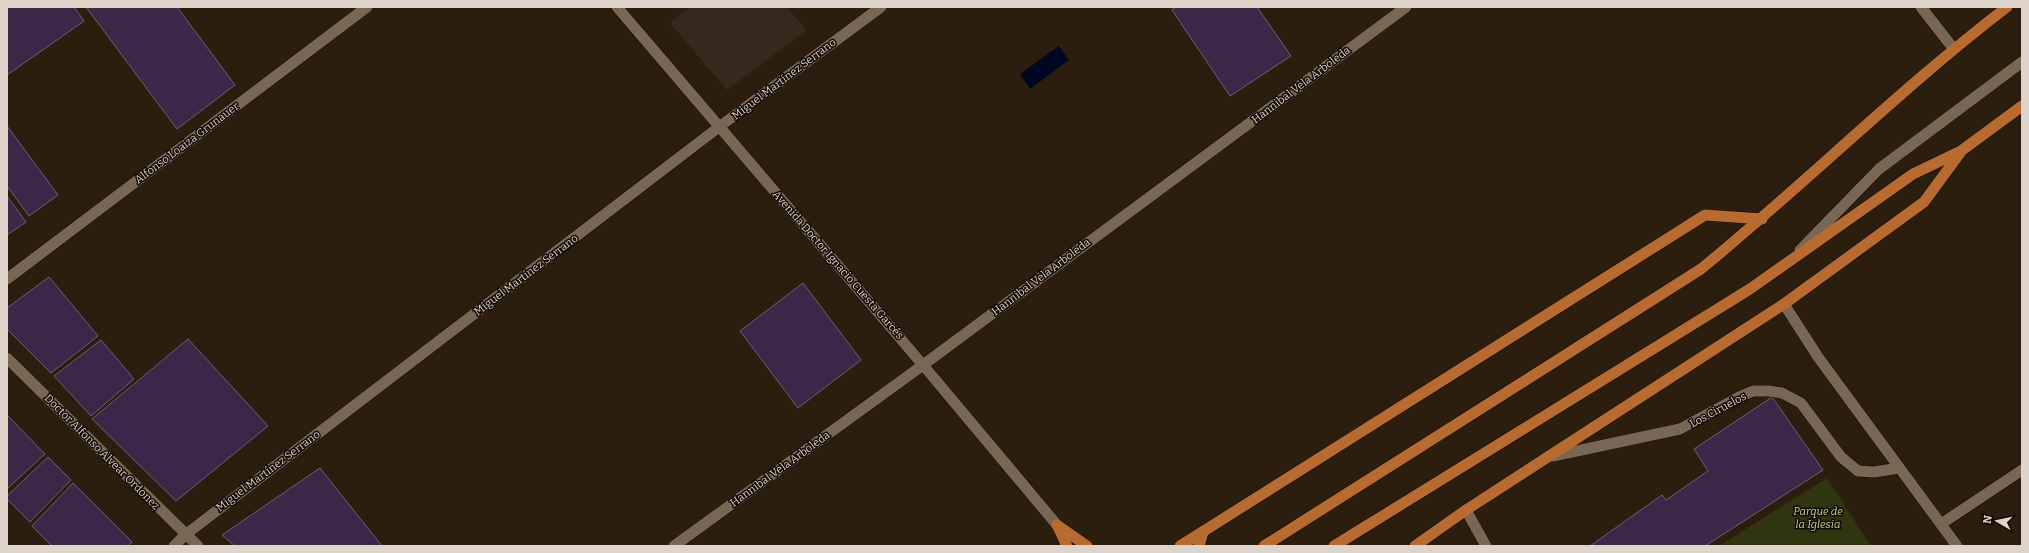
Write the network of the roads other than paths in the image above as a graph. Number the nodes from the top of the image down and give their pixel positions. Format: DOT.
graph roads {
  1 [pos="367,7"];
  2 [pos="617,7"];
  3 [pos="881,7"];
  4 [pos="1406,7"];
  5 [pos="1921,7"];
  6 [pos="2007,7"];
  7 [pos="1953,48"];
  8 [pos="2022,62"];
  9 [pos="2022,106"];
  10 [pos="719,127"];
  11 [pos="1961,151"];
  12 [pos="1762,219"];
  13 [pos="1792,258"];
  14 [pos="7,279"];
  15 [pos="1784,304"];
  16 [pos="7,358"];
  17 [pos="923,365"];
  18 [pos="1553,456"];
  19 [pos="1899,468"];
  20 [pos="2022,470"];
  21 [pos="1466,510"];
  22 [pos="1941,524"];
  23 [pos="1057,525"];
  24 [pos="1203,532"];
  25 [pos="185,535"];
  26 [pos="174,546"];
  27 [pos="198,546"];
  28 [pos="674,546"];
  29 [pos="1067,546"];
  30 [pos="1087,546"];
  31 [pos="1180,546"];
  32 [pos="1199,546"];
  33 [pos="1264,546"];
  34 [pos="1334,546"];
  35 [pos="1415,546"];
  36 [pos="1486,546"];
  37 [pos="1958,546"];
  1 -- 14 [label="street, Alfonso Loaiza Grunauer"];
  2 -- 10 [label="street, Avenida Doctor Ignacio Cuesta Garcés"];
  3 -- 10 [label="street, Miguel Martínez Serrano"];
  4 -- 17 [label="street, Hannibal Vela Arboleda"];
  5 -- 7 [label="street"];
  6 -- 7 [label="main road"];
  7 -- 12 [label="main road"];
  8 -- 13 [label="street"];
  9 -- 11 [label="main road"];
  10 -- 17 [label="street, Avenida Doctor Ignacio Cuesta Garcés"];
  10 -- 25 [label="street, Miguel Martínez Serrano"];
  11 -- 13 [label="main road"];
  11 -- 15 [label="main road"];
  12 -- 24 [label="main road"];
  12 -- 33 [label="main road"];
  13 -- 34 [label="main road"];
  15 -- 18 [label="main road"];
  15 -- 19 [label="street"];
  16 -- 25 [label="street, Doctor Alfonso Alvear Ordonez"];
  17 -- 23 [label="street, Avenida Doctor Ignacio Cuesta Garcés"];
  17 -- 28 [label="street, Hannibal Vela Arboleda"];
  18 -- 19 [label="street, Los Ciruelos"];
  18 -- 21 [label="main road"];
  19 -- 22 [label="street"];
  20 -- 22 [label="street"];
  21 -- 35 [label="main road"];
  21 -- 36 [label="street"];
  22 -- 37 [label="street"];
  23 -- 29 [label="main road"];
  23 -- 30 [label="main road"];
  24 -- 31 [label="main road"];
  24 -- 32 [label="main road"];
  25 -- 26 [label="street, Miguel Martínez Serrano"];
  25 -- 27 [label="street, Doctor Alfonso Alvear Ordonez"];
}
